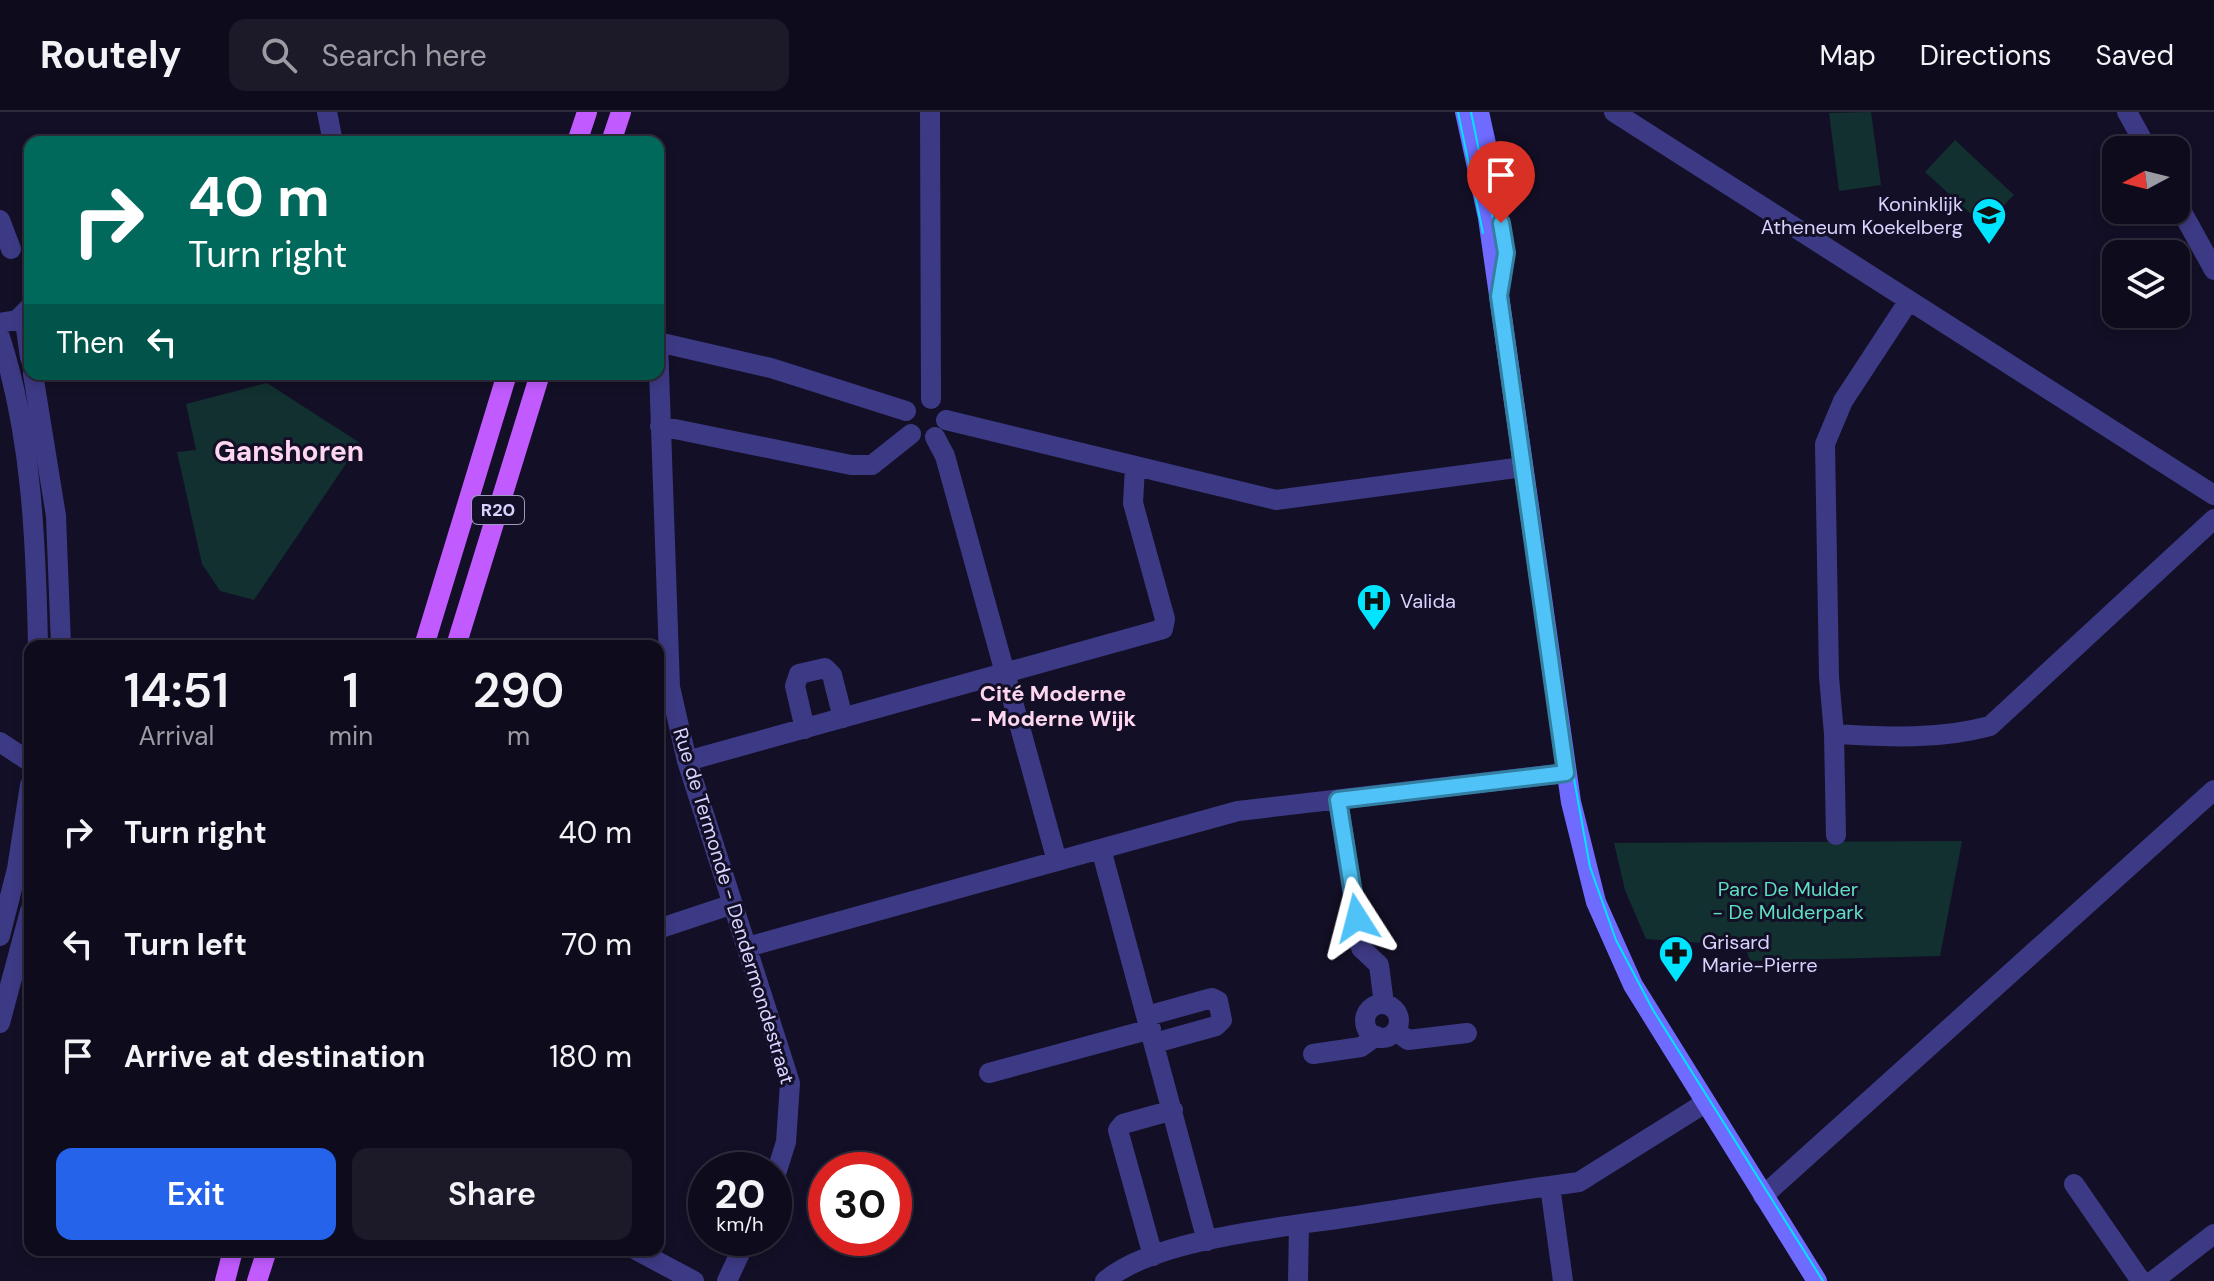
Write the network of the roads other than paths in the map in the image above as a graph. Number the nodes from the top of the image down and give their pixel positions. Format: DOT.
graph roads {
  1 [pos="327,112"];
  2 [pos="587,112"];
  3 [pos="621,112"];
  4 [pos="930,112"];
  5 [pos="1465,112"];
  6 [pos="1479,112"];
  7 [pos="1614,112"];
  8 [pos="2127,112"];
  9 [pos="332,136"];
  10 [pos="579,136"];
  11 [pos="613,136"];
  12 [pos="2140,136"];
  13 [pos="0,220"];
  14 [pos="2189,224"];
  15 [pos="14,252"];
  16 [pos="2214,270"];
  17 [pos="1499,296"];
  18 [pos="1908,302"];
  19 [pos="24,313"];
  20 [pos="0,323"];
  21 [pos="0,337"];
  22 [pos="664,343"];
  23 [pos="34,380"];
  24 [pos="505,380"];
  25 [pos="538,380"];
  26 [pos="659,380"];
  27 [pos="931,399"];
  28 [pos="906,411"];
  29 [pos="660,426"];
  30 [pos="941,429"];
  31 [pos="911,434"];
  32 [pos="1135,467"];
  33 [pos="1523,467"];
  34 [pos="2214,495"];
  35 [pos="2214,519"];
  36 [pos="38,640"];
  37 [pos="61,640"];
  38 [pos="426,640"];
  39 [pos="458,640"];
  40 [pos="1004,675"];
  41 [pos="843,718"];
  42 [pos="805,729"];
  43 [pos="1834,734"];
  44 [pos="0,742"];
  45 [pos="24,758"];
  46 [pos="687,761"];
  47 [pos="1566,773"];
  48 [pos="2214,790"];
  49 [pos="1338,800"];
  50 [pos="24,824"];
  51 [pos="1836,835"];
  52 [pos="1101,849"];
  53 [pos="1057,861"];
  54 [pos="733,904"];
  55 [pos="664,927"];
  56 [pos="0,936"];
  57 [pos="24,938"];
  58 [pos="747,947"];
  59 [pos="14,982"];
  60 [pos="1384,1004"];
  61 [pos="0,1023"];
  62 [pos="1151,1029"];
  63 [pos="1396,1031"];
  64 [pos="1467,1033"];
  65 [pos="1376,1036"];
  66 [pos="1313,1054"];
  67 [pos="989,1073"];
  68 [pos="1705,1103"];
  69 [pos="1173,1110"];
  70 [pos="783,1152"];
  71 [pos="2074,1184"];
  72 [pos="1550,1186"];
  73 [pos="1763,1196"];
  74 [pos="1299,1225"];
  75 [pos="2214,1234"];
  76 [pos="1207,1241"];
  77 [pos="231,1256"];
  78 [pos="265,1256"];
  79 [pos="647,1256"];
  80 [pos="739,1256"];
  81 [pos="1153,1256"];
  82 [pos="225,1281"];
  83 [pos="257,1281"];
  84 [pos="694,1281"];
  85 [pos="727,1281"];
  86 [pos="1105,1281"];
  87 [pos="1298,1281"];
  88 [pos="1563,1281"];
  89 [pos="1817,1281"];
  90 [pos="2141,1281"];
  91 [pos="2153,1281"];
  1 -- 9 [label="street"];
  2 -- 10 [label="main road"];
  3 -- 11 [label="main road"];
  4 -- 27 [label="street"];
  5 -- 17 [label="main road"];
  6 -- 17 [label="main road"];
  7 -- 18 [label="street"];
  8 -- 12 [label="street"];
  13 -- 15 [label="street"];
  14 -- 16 [label="street"];
  17 -- 33 [label="main road"];
  18 -- 34 [label="street"];
  18 -- 43 [label="street"];
  19 -- 20 [label="street"];
  21 -- 36 [label="street"];
  22 -- 28 [label="street"];
  23 -- 37 [label="street"];
  24 -- 38 [label="main road, R20"];
  25 -- 39 [label="main road, R20"];
  26 -- 29 [label="street, Rue de Termonde - Dendermondestraat"];
  27 -- 28 [label="street"];
  27 -- 30 [label="street"];
  28 -- 31 [label="street"];
  29 -- 31 [label="street"];
  29 -- 46 [label="street, Rue de Termonde - Dendermondestraat"];
  30 -- 31 [label="street"];
  30 -- 32 [label="street"];
  30 -- 40 [label="street"];
  32 -- 33 [label="street"];
  32 -- 40 [label="street"];
  33 -- 47 [label="main road"];
  35 -- 43 [label="street"];
  40 -- 41 [label="street"];
  40 -- 53 [label="street"];
  41 -- 42 [label="street"];
  41 -- 42 [label="street"];
  42 -- 46 [label="street"];
  43 -- 51 [label="street"];
  44 -- 45 [label="street"];
  46 -- 54 [label="street, Rue de Termonde - Dendermondestraat"];
  47 -- 49 [label="street"];
  47 -- 68 [label="main road"];
  48 -- 73 [label="street"];
  49 -- 52 [label="street"];
  49 -- 60 [label="street"];
  50 -- 56 [label="street"];
  52 -- 53 [label="street"];
  52 -- 62 [label="street"];
  53 -- 58 [label="street"];
  54 -- 55 [label="street"];
  54 -- 58 [label="street, Rue de Termonde - Dendermondestraat"];
  57 -- 59 [label="street"];
  58 -- 70 [label="street, Rue de Termonde - Dendermondestraat"];
  59 -- 61 [label="street"];
  60 -- 63 [label="street"];
  60 -- 65 [label="street"];
  62 -- 67 [label="street"];
  62 -- 69 [label="street"];
  63 -- 64 [label="street"];
  63 -- 65 [label="street"];
  65 -- 66 [label="street"];
  68 -- 72 [label="street"];
  68 -- 73 [label="main road"];
  69 -- 76 [label="street"];
  69 -- 81 [label="street"];
  71 -- 90 [label="street"];
  72 -- 74 [label="street"];
  72 -- 88 [label="street"];
  73 -- 89 [label="main road"];
  74 -- 76 [label="street"];
  74 -- 87 [label="street"];
  75 -- 91 [label="street"];
  76 -- 81 [label="street"];
  77 -- 82 [label="main road"];
  78 -- 83 [label="main road"];
  79 -- 84 [label="street"];
  80 -- 85 [label="street"];
  81 -- 86 [label="street"];
}
